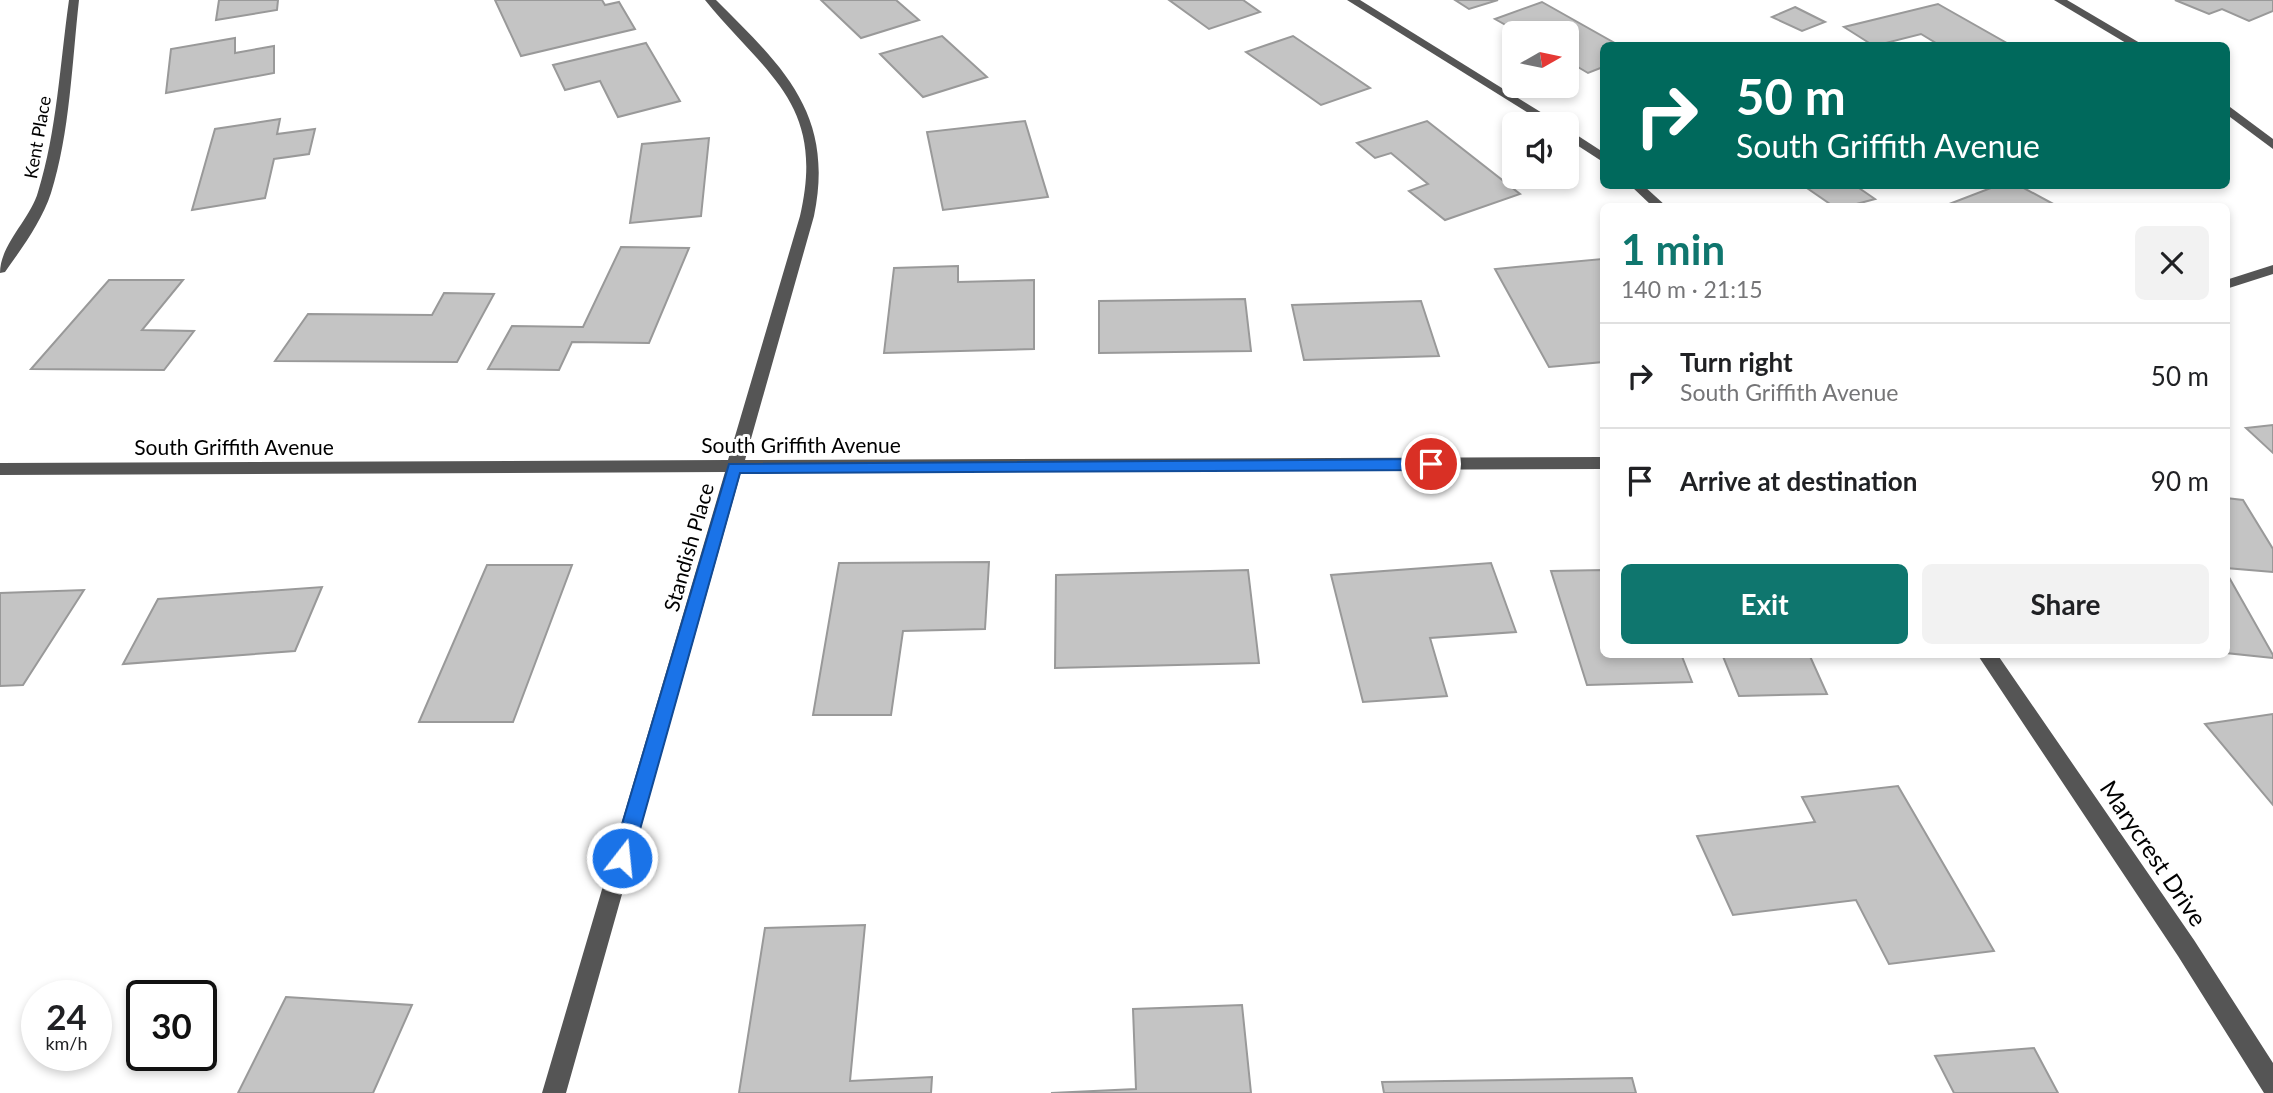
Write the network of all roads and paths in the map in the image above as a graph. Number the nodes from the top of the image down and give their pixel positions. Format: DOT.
graph roads {
  1 [pos="75,0"];
  2 [pos="710,0"];
  3 [pos="1352,0"];
  4 [pos="2059,0"];
  5 [pos="2133,42"];
  6 [pos="2230,111"];
  7 [pos="1534,112"];
  8 [pos="1579,141"];
  9 [pos="2273,145"];
  10 [pos="1600,156"];
  11 [pos="1640,189"];
  12 [pos="1656,203"];
  13 [pos="0,269"];
  14 [pos="2273,269"];
  15 [pos="2230,284"];
  16 [pos="1600,463"];
  17 [pos="734,467"];
  18 [pos="0,469"];
  19 [pos="1989,658"];
  20 [pos="2273,1085"];
  21 [pos="554,1093"];
  1 -- 13 [label="street, Kent Place"];
  2 -- 17 [label="street, Standish Place"];
  3 -- 7 [label="street"];
  4 -- 5 [label="street"];
  6 -- 9 [label="street"];
  8 -- 10 [label="street"];
  11 -- 12 [label="street"];
  14 -- 15 [label="street"];
  16 -- 17 [label="street, South Griffith Avenue"];
  17 -- 18 [label="street, South Griffith Avenue"];
  17 -- 21 [label="street, Standish Place"];
  19 -- 20 [label="street, Marycrest Drive"];
}
